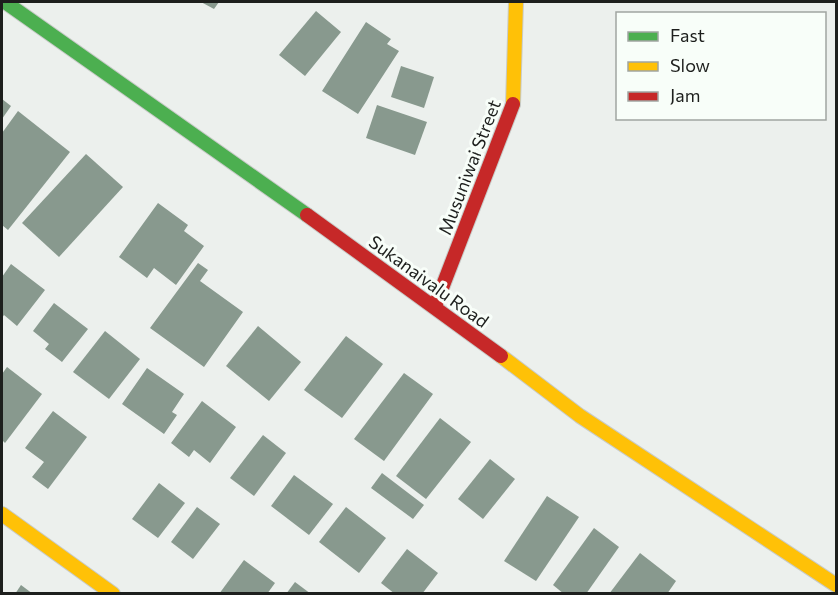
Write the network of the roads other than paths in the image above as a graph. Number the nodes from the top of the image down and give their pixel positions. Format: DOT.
graph roads {
  1 [pos="5,2"];
  2 [pos="516,2"];
  3 [pos="435,306"];
  4 [pos="2,514"];
  5 [pos="837,585"];
  6 [pos="113,594"];
  1 -- 3 [label="main road, Sukanaivalu Road"];
  2 -- 3 [label="main road, Musuniwai Street"];
  3 -- 5 [label="main road, Sukanaivalu Road"];
  4 -- 6 [label="main road"];
}
